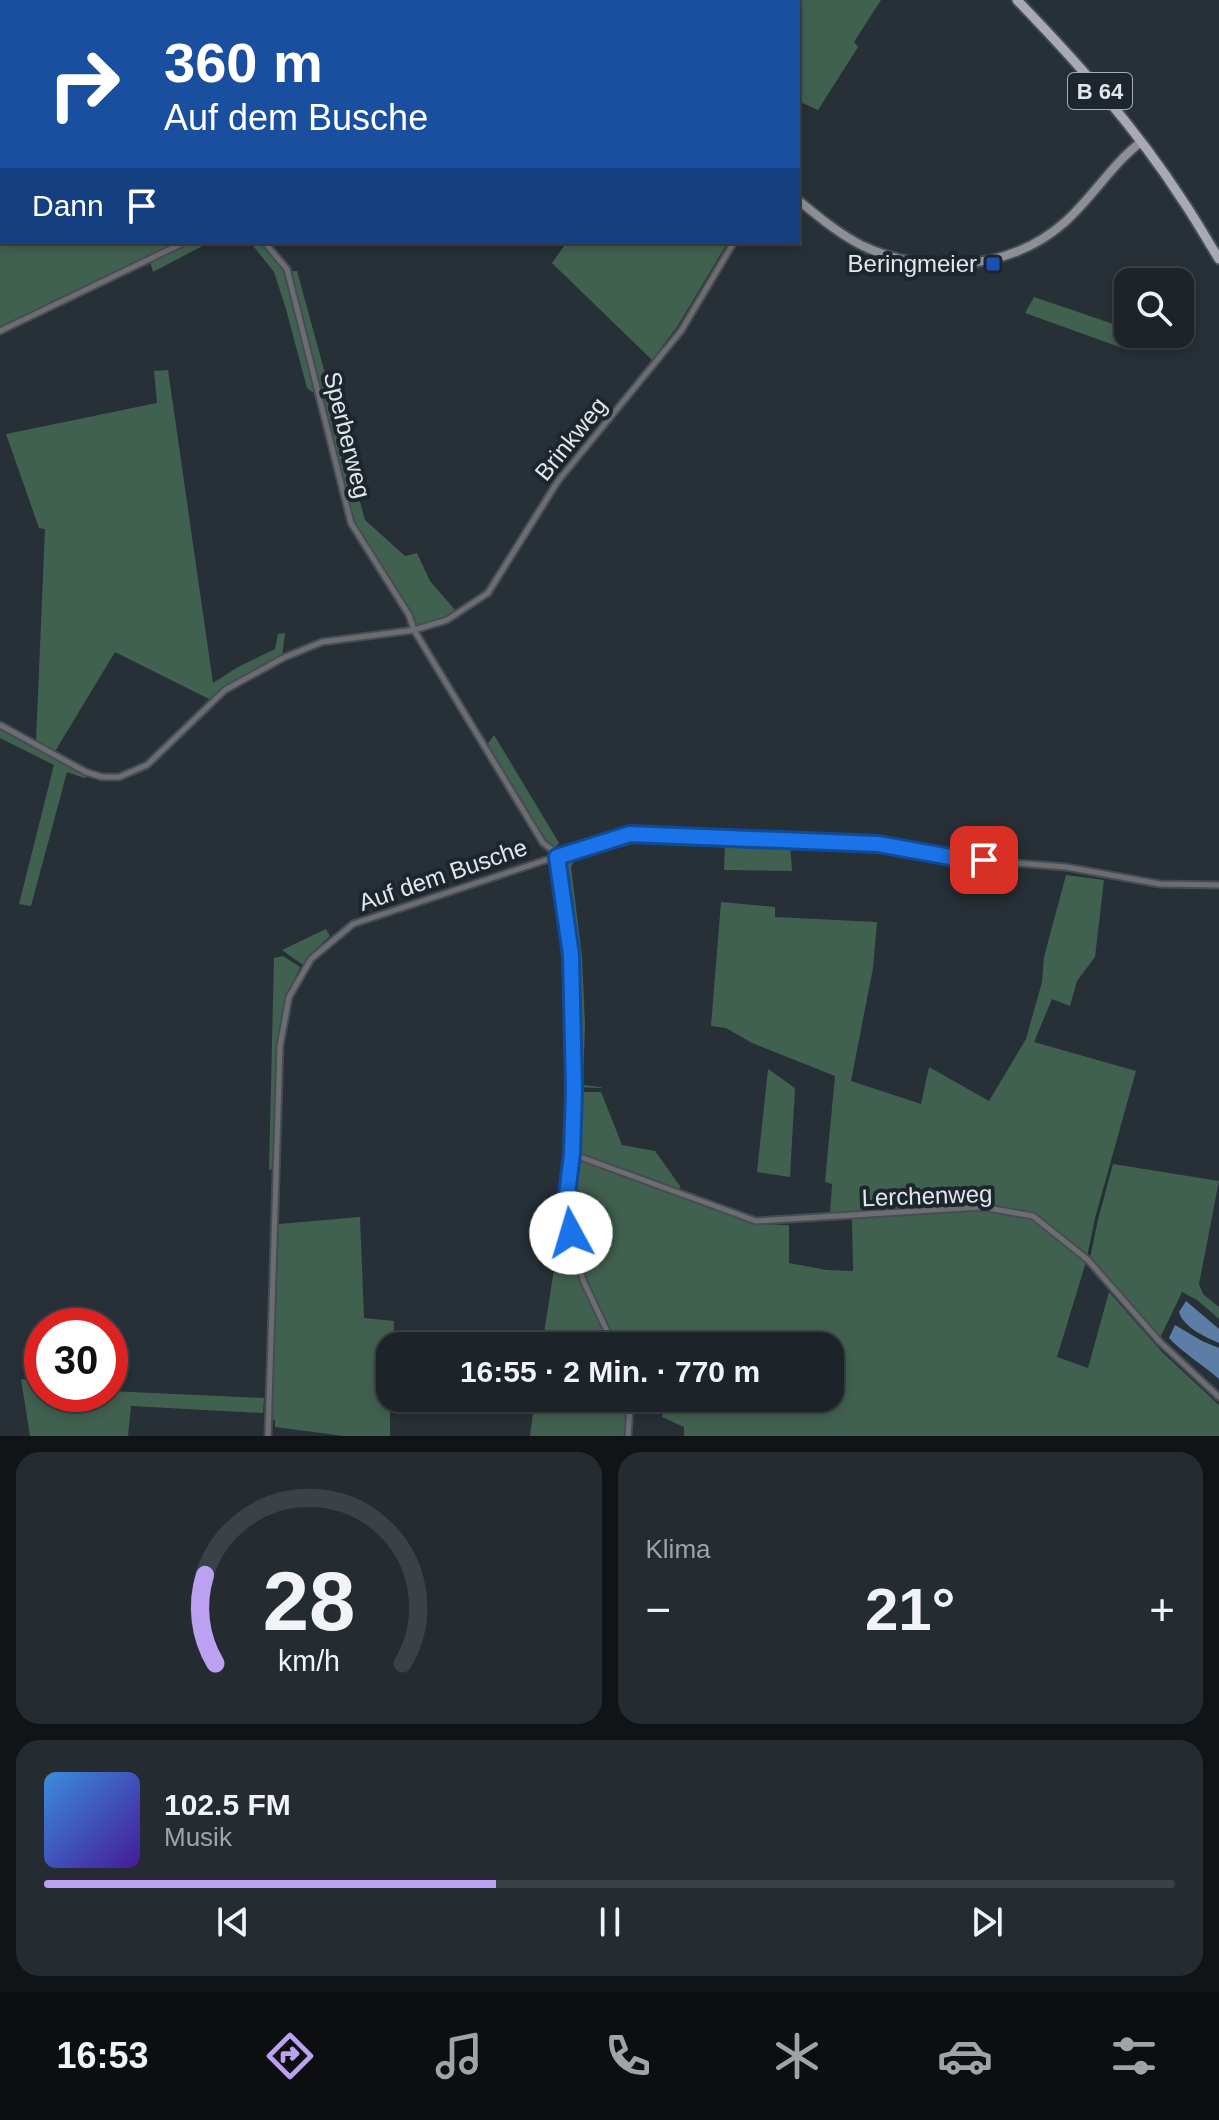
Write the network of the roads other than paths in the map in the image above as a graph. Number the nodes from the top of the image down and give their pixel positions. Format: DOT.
graph roads {
  1 [pos="1017,0"];
  2 [pos="1141,142"];
  3 [pos="800,202"];
  4 [pos="181,244"];
  5 [pos="266,244"];
  6 [pos="733,244"];
  7 [pos="1219,259"];
  8 [pos="0,331"];
  9 [pos="414,630"];
  10 [pos="0,725"];
  11 [pos="543,843"];
  12 [pos="557,857"];
  13 [pos="543,861"];
  14 [pos="1219,885"];
  15 [pos="572,1154"];
  16 [pos="607,1332"];
  17 [pos="1219,1397"];
  18 [pos="630,1412"];
  19 [pos="268,1436"];
  20 [pos="628,1436"];
  1 -- 2 [label="main road, B 64"];
  2 -- 3 [label="street"];
  2 -- 7 [label="main road, B 64"];
  4 -- 8 [label="street"];
  5 -- 9 [label="street, Sperberweg"];
  6 -- 9 [label="street, Brinkweg"];
  9 -- 10 [label="street, Brinkweg"];
  9 -- 11 [label="street"];
  11 -- 12 [label="street"];
  11 -- 13 [label="street"];
  12 -- 13 [label="street, Auf dem Busche"];
  12 -- 14 [label="street, Auf dem Busche"];
  12 -- 15 [label="street"];
  13 -- 19 [label="street, Auf dem Busche"];
  15 -- 16 [label="street"];
  15 -- 17 [label="street, Lerchenweg"];
  18 -- 20 [label="street"];
}
